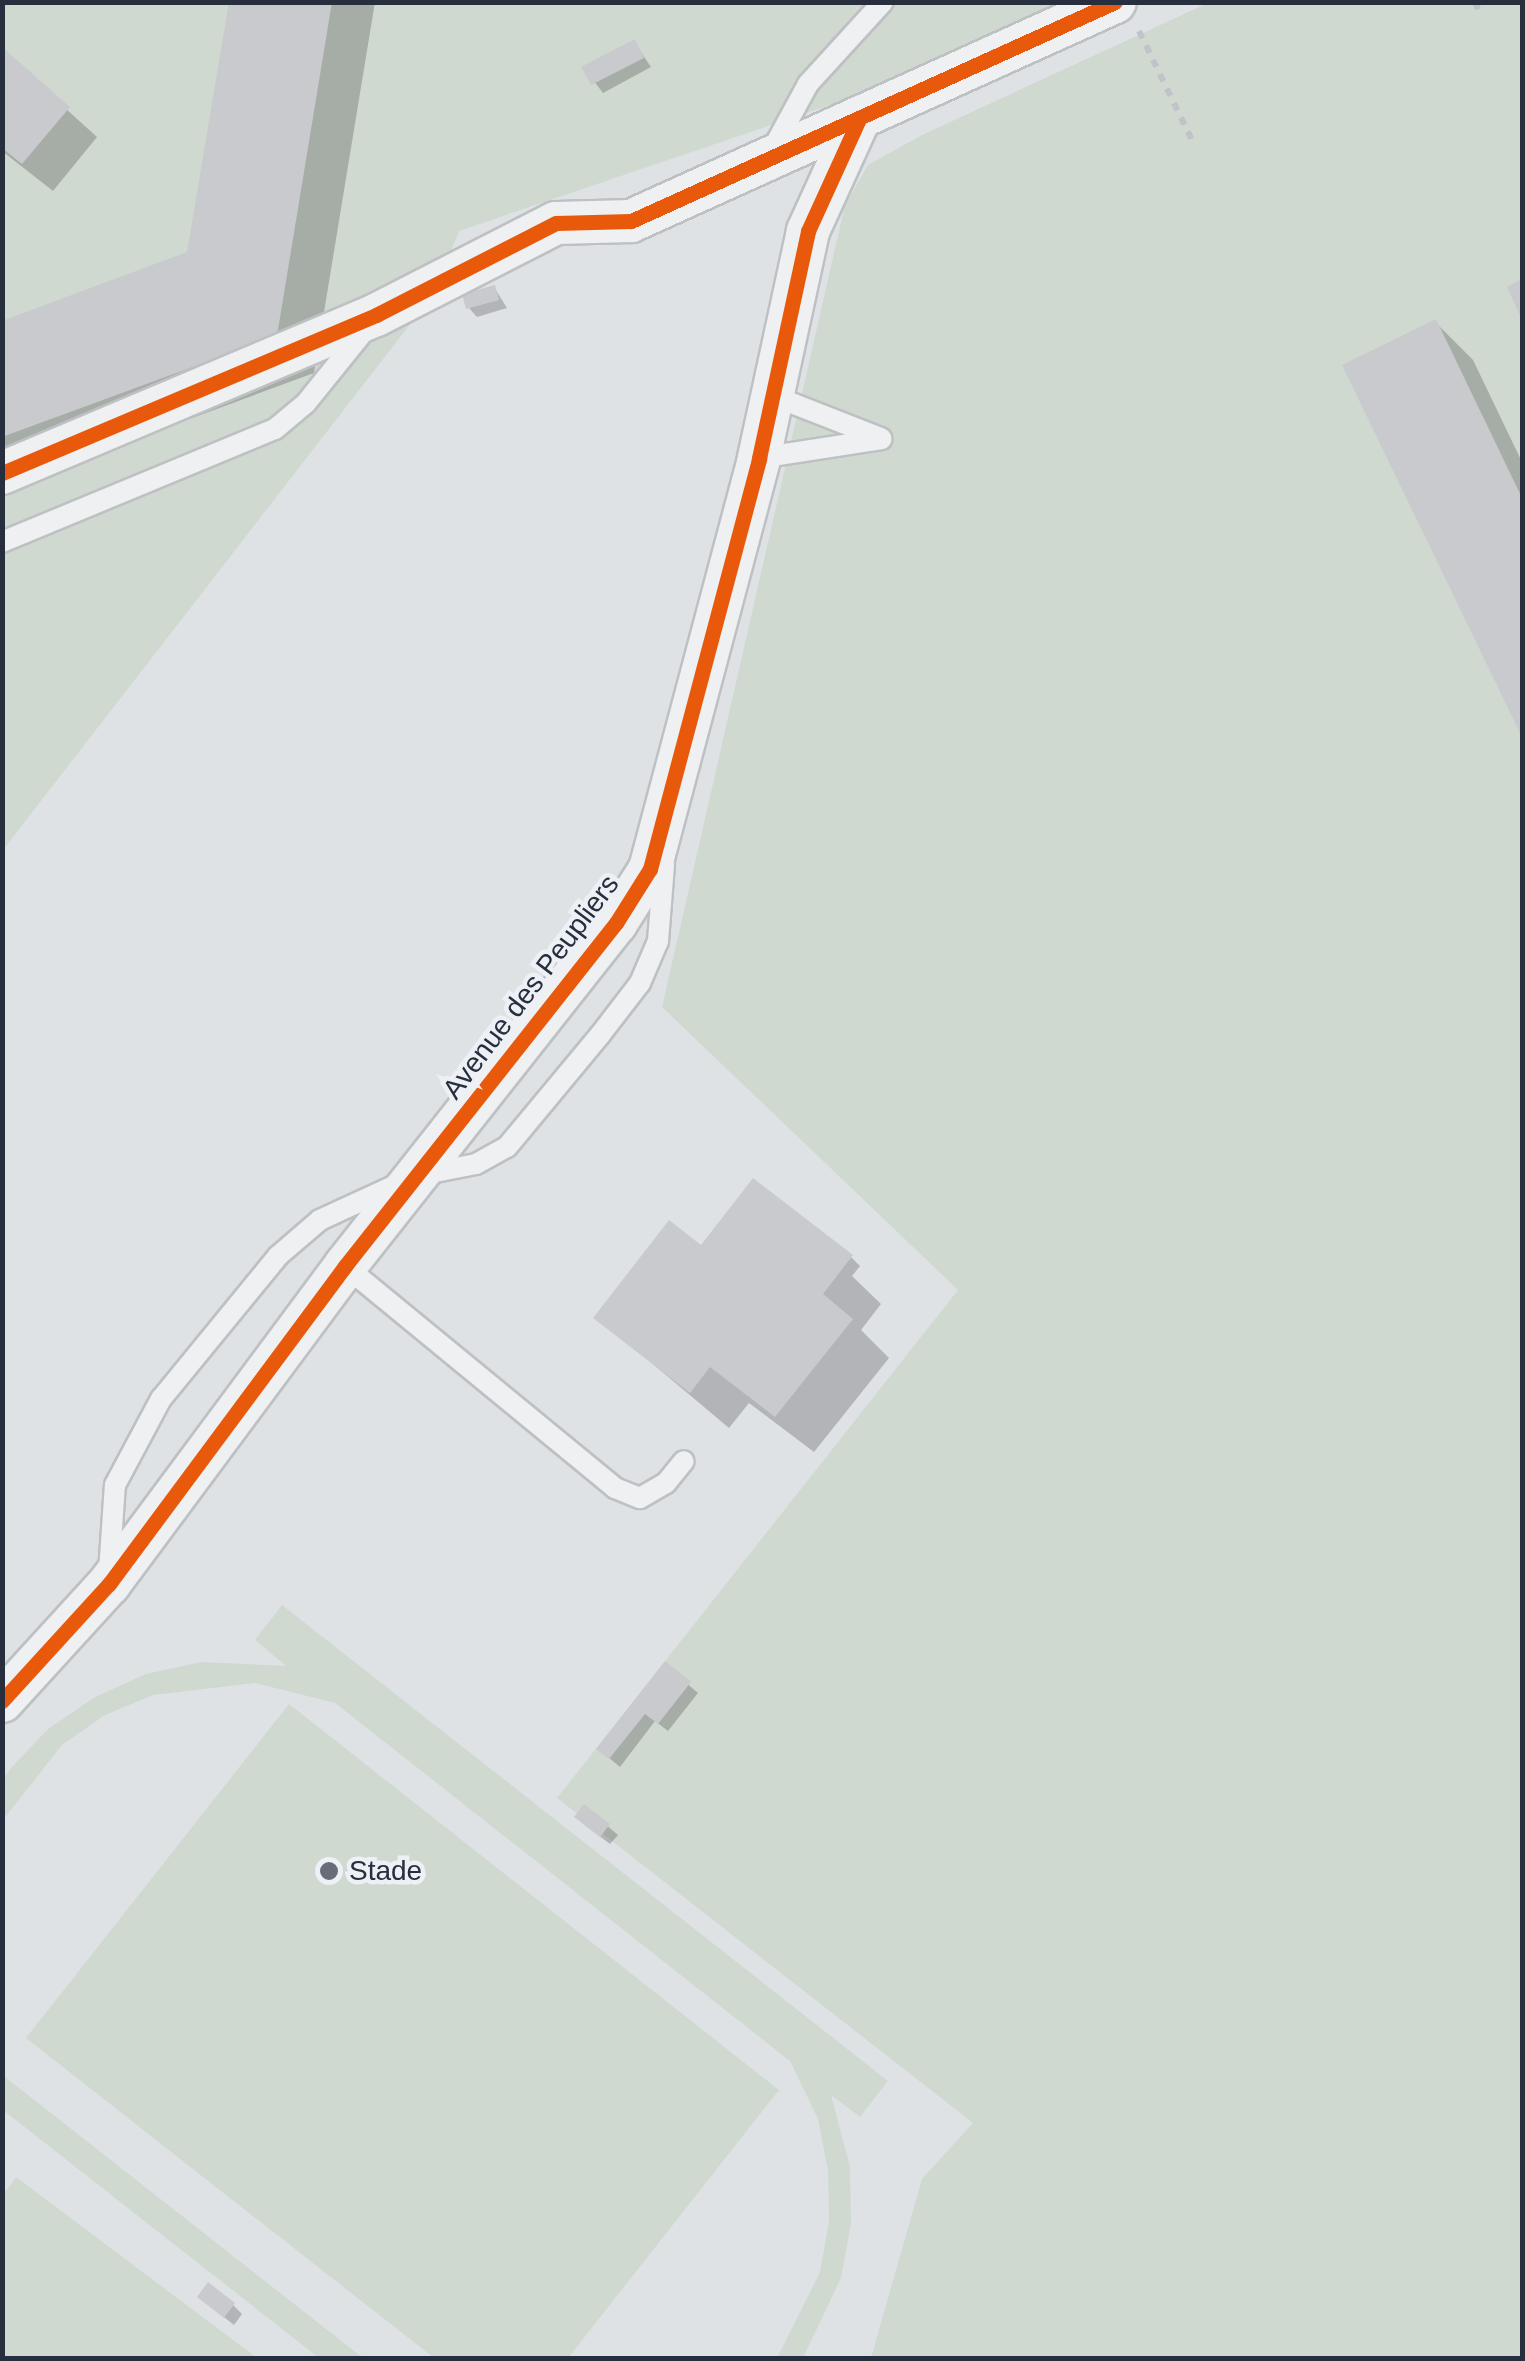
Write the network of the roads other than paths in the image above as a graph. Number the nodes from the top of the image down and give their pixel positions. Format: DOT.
graph roads {
  1 [pos="884,2"];
  2 [pos="1124,11"];
  3 [pos="860,117"];
  4 [pos="766,162"];
  5 [pos="376,315"];
  6 [pos="771,395"];
  7 [pos="760,458"];
  8 [pos="2,472"];
  9 [pos="2,542"];
  10 [pos="666,825"];
  11 [pos="418,1176"];
  12 [pos="345,1266"];
  13 [pos="684,1461"];
  14 [pos="109,1584"];
  15 [pos="2,1701"];
  1 -- 4 [label="lane"];
  2 -- 3 [label="street"];
  3 -- 4 [label="street"];
  3 -- 6 [label="street, Avenue des Peupliers"];
  4 -- 5 [label="street"];
  5 -- 8 [label="street"];
  5 -- 9 [label="lane"];
  6 -- 7 [label="street, Avenue des Peupliers"];
  6 -- 7 [label="lane"];
  7 -- 10 [label="street, Avenue des Peupliers"];
  10 -- 11 [label="street, Avenue des Peupliers"];
  10 -- 11 [label="lane"];
  11 -- 12 [label="street, Avenue des Peupliers"];
  11 -- 14 [label="lane"];
  12 -- 13 [label="lane"];
  12 -- 14 [label="street, Avenue des Peupliers"];
  14 -- 15 [label="street, Avenue des Peupliers"];
}
